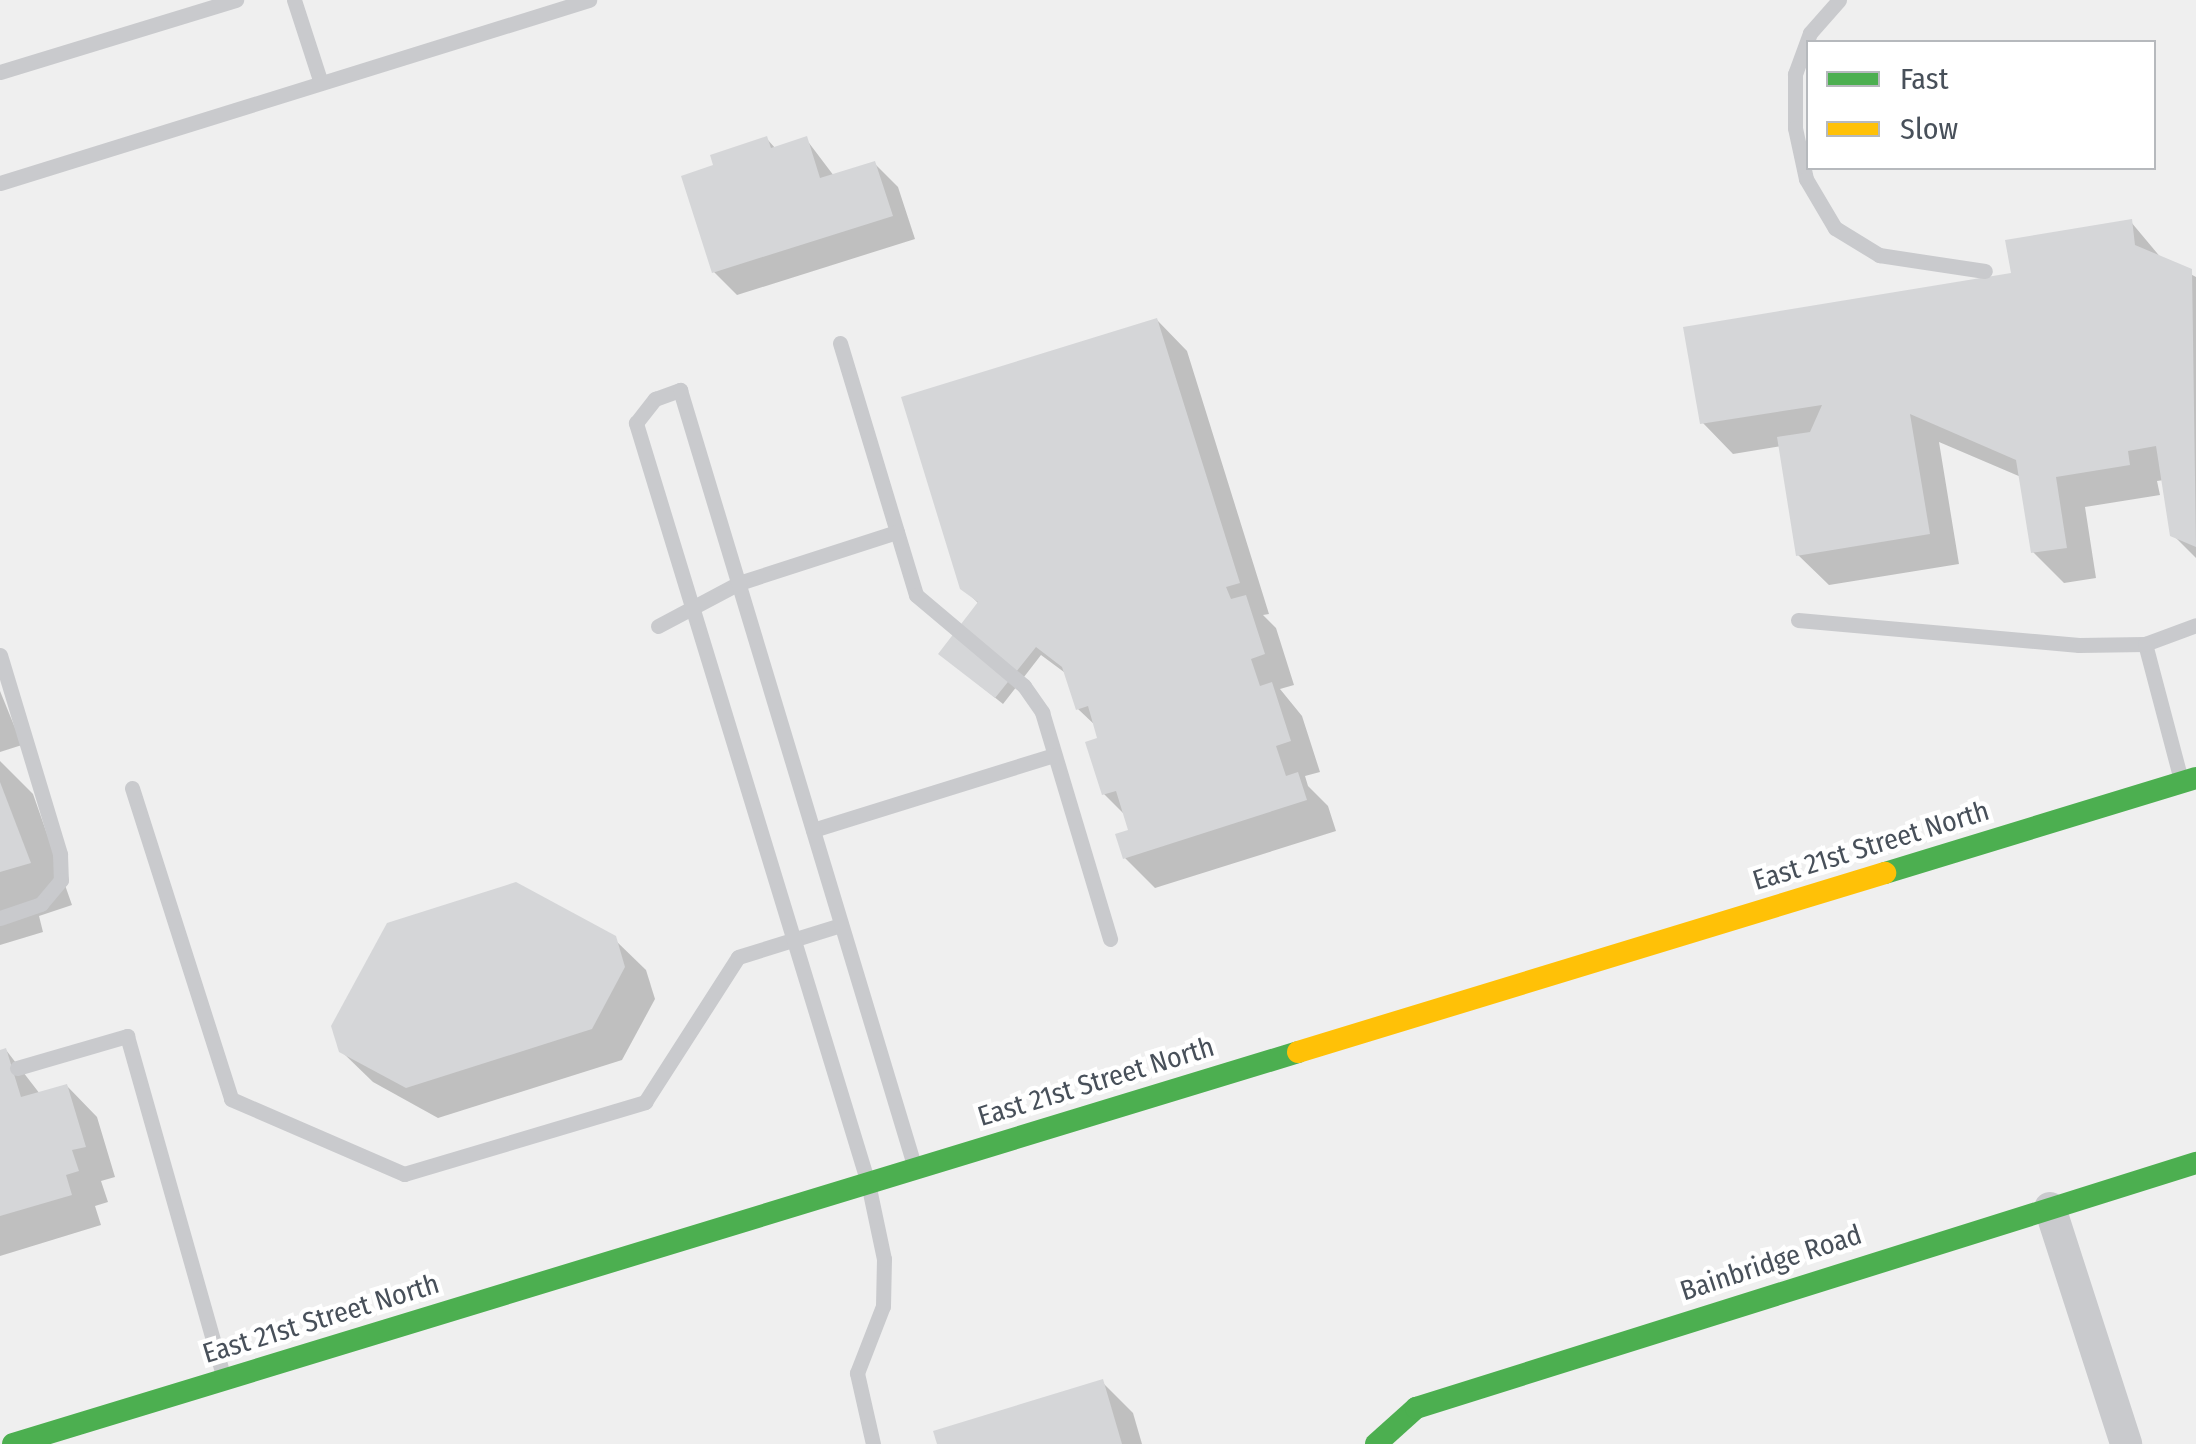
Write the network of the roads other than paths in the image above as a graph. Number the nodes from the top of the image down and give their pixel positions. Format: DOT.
graph roads {
  1 [pos="236,0"];
  2 [pos="294,0"];
  3 [pos="590,0"];
  4 [pos="1838,0"];
  5 [pos="1807,40"];
  6 [pos="1806,44"];
  7 [pos="0,72"];
  8 [pos="321,83"];
  9 [pos="0,183"];
  10 [pos="1985,271"];
  11 [pos="840,343"];
  12 [pos="897,532"];
  13 [pos="739,583"];
  14 [pos="693,610"];
  15 [pos="1798,620"];
  16 [pos="2196,625"];
  17 [pos="658,626"];
  18 [pos="2144,644"];
  19 [pos="0,655"];
  20 [pos="1054,755"];
  21 [pos="2189,781"];
  22 [pos="132,788"];
  23 [pos="813,830"];
  24 [pos="0,918"];
  25 [pos="842,926"];
  26 [pos="1110,939"];
  27 [pos="793,940"];
  28 [pos="17,1068"];
  29 [pos="2196,1164"];
  30 [pos="915,1168"];
  31 [pos="868,1183"];
  32 [pos="2050,1208"];
  33 [pos="224,1380"];
  34 [pos="13,1444"];
  35 [pos="873,1444"];
  36 [pos="1376,1444"];
  37 [pos="2126,1444"];
  1 -- 7 [label="lane"];
  2 -- 8 [label="lane"];
  3 -- 8 [label="lane"];
  4 -- 5 [label="lane"];
  6 -- 10 [label="lane"];
  8 -- 9 [label="lane"];
  11 -- 12 [label="lane"];
  12 -- 13 [label="lane"];
  12 -- 20 [label="lane"];
  13 -- 14 [label="lane"];
  13 -- 14 [label="lane"];
  13 -- 23 [label="lane"];
  14 -- 17 [label="lane"];
  14 -- 27 [label="lane"];
  15 -- 18 [label="lane"];
  16 -- 18 [label="lane"];
  18 -- 21 [label="lane"];
  19 -- 24 [label="lane"];
  20 -- 23 [label="lane"];
  20 -- 26 [label="lane"];
  21 -- 30 [label="main road, East 21st Street North"];
  22 -- 27 [label="lane"];
  23 -- 25 [label="lane"];
  25 -- 27 [label="lane"];
  25 -- 30 [label="lane"];
  27 -- 31 [label="lane"];
  28 -- 33 [label="lane"];
  29 -- 32 [label="main road, Bainbridge Road"];
  30 -- 31 [label="main road, East 21st Street North"];
  31 -- 33 [label="main road, East 21st Street North"];
  31 -- 35 [label="lane"];
  32 -- 36 [label="main road, Bainbridge Road"];
  32 -- 37 [label="street"];
  33 -- 34 [label="main road, East 21st Street North"];
}
